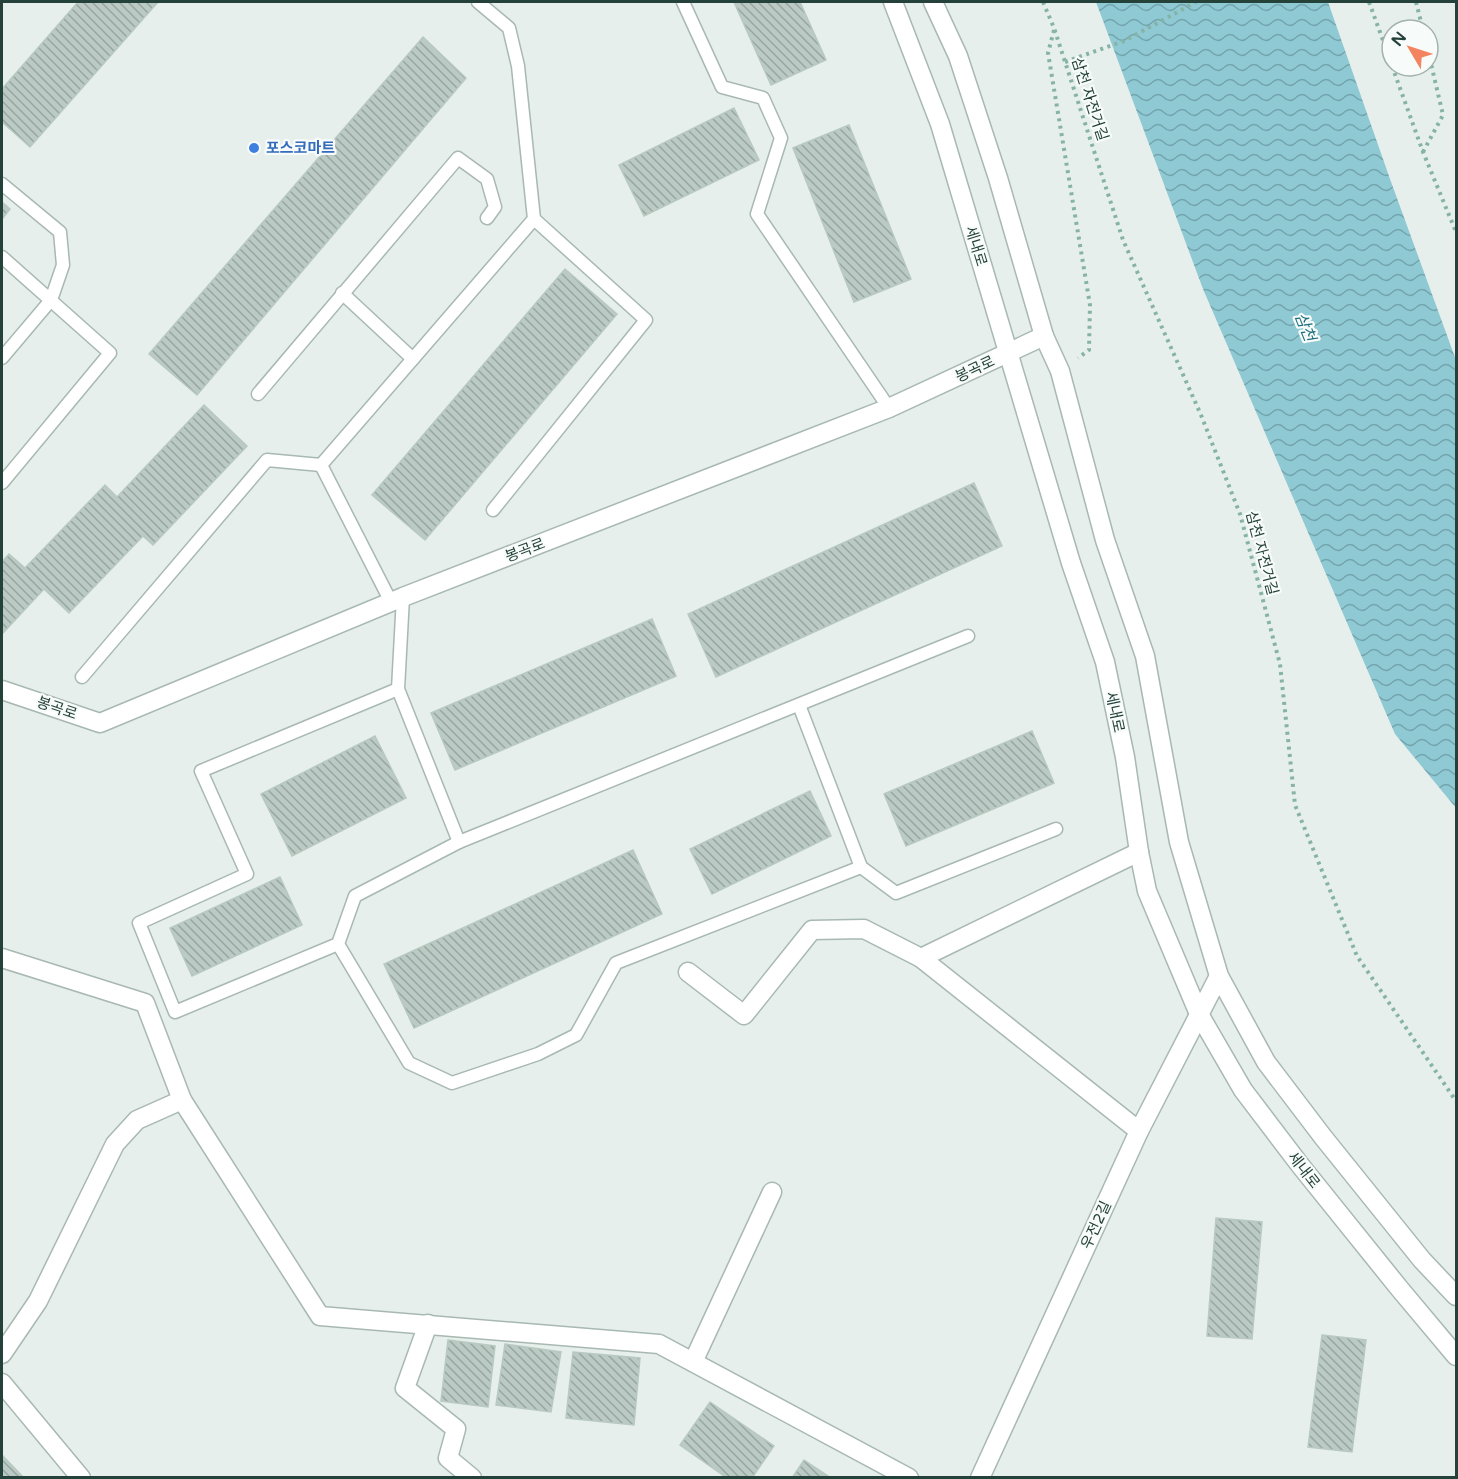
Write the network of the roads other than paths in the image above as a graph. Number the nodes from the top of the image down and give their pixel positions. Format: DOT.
graph roads {
  1 [pos="478,2"];
  2 [pos="683,2"];
  3 [pos="893,2"];
  4 [pos="933,2"];
  5 [pos="2,184"];
  6 [pos="487,218"];
  7 [pos="534,219"];
  8 [pos="2,257"];
  9 [pos="342,293"];
  10 [pos="51,300"];
  11 [pos="1044,336"];
  12 [pos="1008,353"];
  13 [pos="2,358"];
  14 [pos="413,359"];
  15 [pos="258,394"];
  16 [pos="889,408"];
  17 [pos="321,465"];
  18 [pos="2,483"];
  19 [pos="493,510"];
  20 [pos="397,599"];
  21 [pos="968,636"];
  22 [pos="82,677"];
  23 [pos="398,688"];
  24 [pos="2,690"];
  25 [pos="799,705"];
  26 [pos="1056,829"];
  27 [pos="459,842"];
  28 [pos="1139,852"];
  29 [pos="861,867"];
  30 [pos="338,944"];
  31 [pos="2,958"];
  32 [pos="921,958"];
  33 [pos="688,972"];
  34 [pos="1219,976"];
  35 [pos="1199,1014"];
  36 [pos="182,1100"];
  37 [pos="1139,1131"];
  38 [pos="772,1192"];
  39 [pos="1456,1296"];
  40 [pos="428,1324"];
  41 [pos="2,1354"];
  42 [pos="1456,1356"];
  43 [pos="693,1362"];
  44 [pos="2,1383"];
  45 [pos="81,1478"];
  46 [pos="472,1478"];
  47 [pos="909,1478"];
  48 [pos="980,1478"];
  1 -- 7 [label="lane"];
  2 -- 16 [label="lane"];
  3 -- 12 [label="street, 세내로"];
  4 -- 11 [label="street"];
  5 -- 10 [label="lane"];
  6 -- 9 [label="lane"];
  7 -- 14 [label="lane"];
  7 -- 19 [label="lane"];
  8 -- 10 [label="lane"];
  9 -- 14 [label="lane"];
  9 -- 15 [label="lane"];
  10 -- 13 [label="lane"];
  10 -- 18 [label="lane"];
  11 -- 12 [label="street, 봉곡로"];
  11 -- 34 [label="street"];
  12 -- 16 [label="street, 봉곡로"];
  12 -- 28 [label="street, 세내로"];
  14 -- 17 [label="lane"];
  16 -- 20 [label="street, 봉곡로"];
  17 -- 20 [label="lane"];
  17 -- 22 [label="lane"];
  20 -- 23 [label="lane"];
  20 -- 24 [label="street, 봉곡로"];
  21 -- 25 [label="lane"];
  23 -- 27 [label="lane"];
  23 -- 30 [label="lane"];
  25 -- 27 [label="lane"];
  25 -- 29 [label="lane"];
  26 -- 29 [label="lane"];
  27 -- 30 [label="lane"];
  28 -- 32 [label="street"];
  28 -- 35 [label="street, 세내로"];
  29 -- 30 [label="lane"];
  31 -- 36 [label="street"];
  32 -- 33 [label="street"];
  32 -- 37 [label="street"];
  34 -- 35 [label="street, 우전2길"];
  34 -- 39 [label="street"];
  35 -- 37 [label="street, 우전2길"];
  35 -- 42 [label="street, 세내로"];
  36 -- 40 [label="street"];
  36 -- 41 [label="street"];
  37 -- 48 [label="street, 우전2길"];
  38 -- 43 [label="street"];
  40 -- 43 [label="street"];
  40 -- 46 [label="street"];
  43 -- 47 [label="street"];
  44 -- 45 [label="street"];
}
